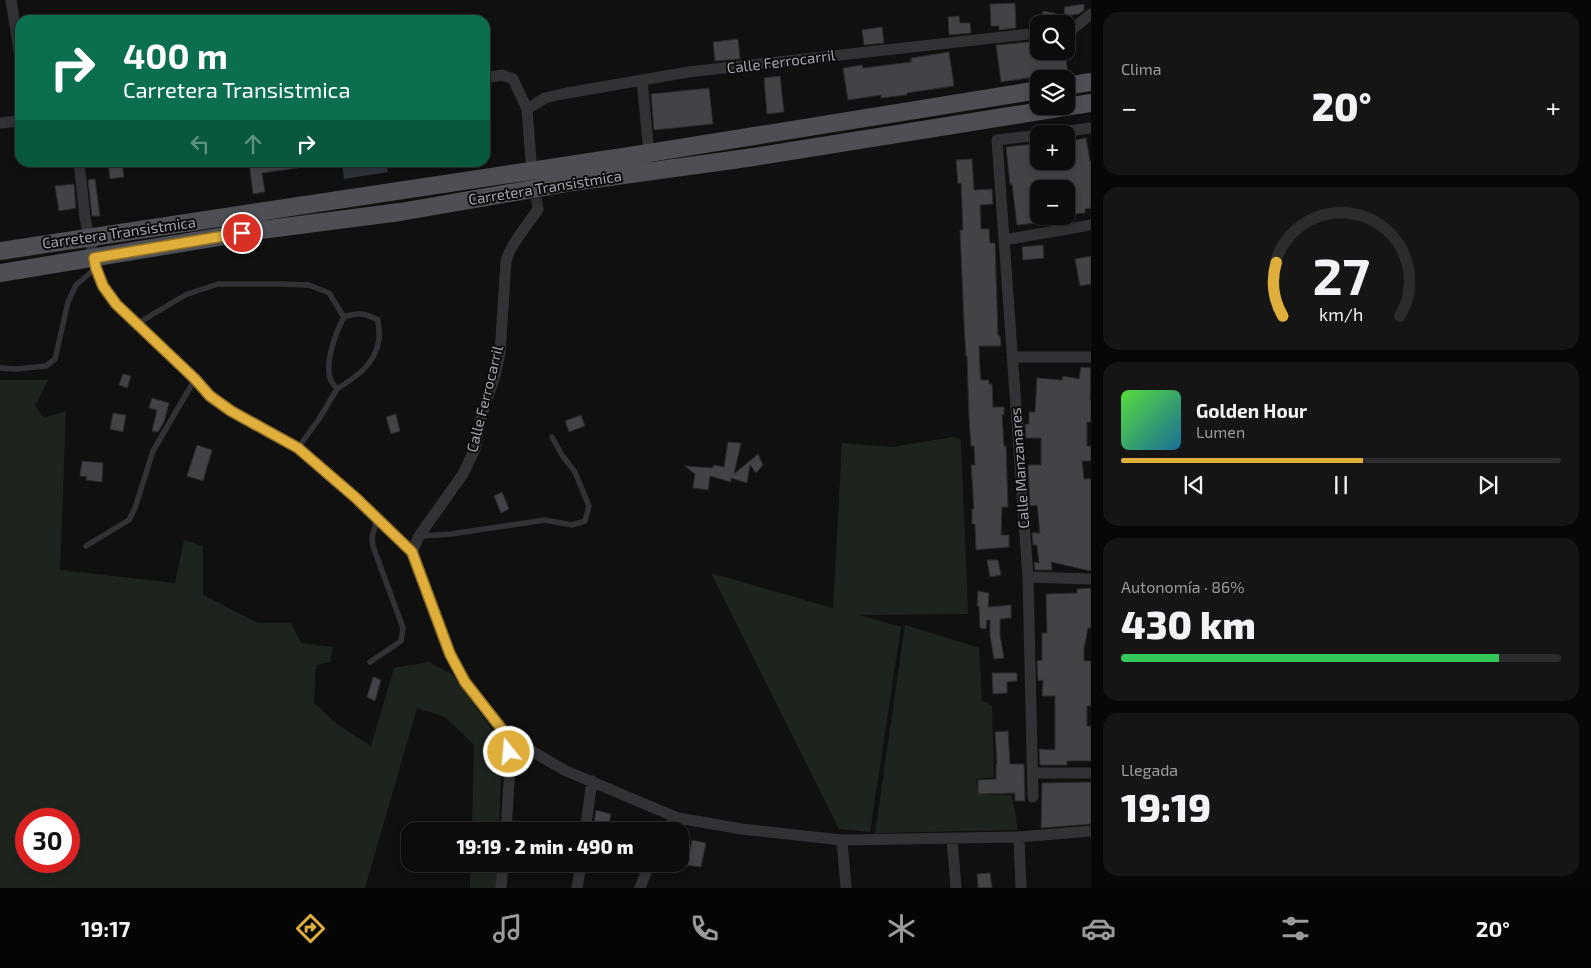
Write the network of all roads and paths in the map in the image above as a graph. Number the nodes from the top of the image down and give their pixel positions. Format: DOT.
graph roads {
  1 [pos="10,0"];
  2 [pos="1091,14"];
  3 [pos="1075,27"];
  4 [pos="15,28"];
  5 [pos="1030,33"];
  6 [pos="490,77"];
  7 [pos="642,80"];
  8 [pos="1091,82"];
  9 [pos="1075,85"];
  10 [pos="1030,91"];
  11 [pos="1091,103"];
  12 [pos="527,109"];
  13 [pos="15,122"];
  14 [pos="0,124"];
  15 [pos="1091,128"];
  16 [pos="1075,130"];
  17 [pos="1030,135"];
  18 [pos="649,153"];
  19 [pos="531,161"];
  20 [pos="80,167"];
  21 [pos="538,209"];
  22 [pos="189,223"];
  23 [pos="1091,225"];
  24 [pos="90,237"];
  25 [pos="1004,240"];
  26 [pos="0,251"];
  27 [pos="94,263"];
  28 [pos="0,267"];
  29 [pos="0,273"];
  30 [pos="344,317"];
  31 [pos="137,324"];
  32 [pos="1091,356"];
  33 [pos="1012,357"];
  34 [pos="0,368"];
  35 [pos="195,379"];
  36 [pos="336,388"];
  37 [pos="552,437"];
  38 [pos="298,448"];
  39 [pos="377,518"];
  40 [pos="419,536"];
  41 [pos="86,546"];
  42 [pos="412,552"];
  43 [pos="1028,577"];
  44 [pos="1091,579"];
  45 [pos="370,662"];
  46 [pos="508,737"];
  47 [pos="1033,773"];
  48 [pos="1091,774"];
  49 [pos="592,781"];
  50 [pos="1034,797"];
  51 [pos="678,818"];
  52 [pos="507,822"];
  53 [pos="586,822"];
  54 [pos="673,822"];
  55 [pos="1091,832"];
  56 [pos="1019,837"];
  57 [pos="952,839"];
  58 [pos="842,840"];
  59 [pos="502,872"];
  60 [pos="580,872"];
  61 [pos="645,872"];
  62 [pos="501,888"];
  63 [pos="577,888"];
  64 [pos="640,888"];
  65 [pos="846,888"];
  66 [pos="956,888"];
  67 [pos="1021,888"];
  1 -- 4 [label="street"];
  2 -- 3 [label="street"];
  5 -- 7 [label="street, Calle Ferrocarril"];
  6 -- 12 [label="street"];
  7 -- 12 [label="street, Calle Ferrocarril"];
  7 -- 18 [label="street"];
  8 -- 9 [label="main road"];
  10 -- 18 [label="main road, Carretera Transistmica"];
  11 -- 27 [label="main road, Carretera Transistmica"];
  12 -- 19 [label="street"];
  13 -- 14 [label="street"];
  15 -- 16 [label="street"];
  17 -- 25 [label="street, Calle Manzanares"];
  18 -- 22 [label="main road, Carretera Transistmica"];
  20 -- 24 [label="street"];
  21 -- 40 [label="street, Calle Ferrocarril"];
  22 -- 24 [label="main road, Carretera Transistmica"];
  22 -- 27 [label="main road"];
  23 -- 25 [label="street"];
  24 -- 26 [label="main road, Carretera Transistmica"];
  24 -- 27 [label="street"];
  24 -- 28 [label="main road"];
  25 -- 33 [label="street, Calle Manzanares"];
  27 -- 29 [label="main road, Carretera Transistmica"];
  27 -- 31 [label="street"];
  27 -- 34 [label="lane"];
  30 -- 31 [label="lane"];
  30 -- 36 [label="lane"];
  30 -- 36 [label="lane"];
  31 -- 35 [label="street"];
  32 -- 33 [label="street"];
  33 -- 43 [label="street, Calle Manzanares"];
  35 -- 38 [label="street"];
  35 -- 41 [label="lane"];
  36 -- 38 [label="lane"];
  37 -- 40 [label="lane"];
  38 -- 39 [label="street"];
  39 -- 42 [label="street"];
  39 -- 45 [label="lane"];
  40 -- 42 [label="street, Calle Ferrocarril"];
  42 -- 46 [label="street"];
  43 -- 44 [label="street"];
  43 -- 47 [label="street, Calle Manzanares"];
  46 -- 49 [label="street"];
  46 -- 52 [label="street"];
  47 -- 48 [label="street"];
  47 -- 50 [label="street, Calle Manzanares"];
  49 -- 51 [label="street"];
  49 -- 53 [label="street"];
  51 -- 54 [label="street"];
  51 -- 58 [label="street"];
  55 -- 56 [label="street"];
  56 -- 57 [label="street"];
  56 -- 67 [label="street"];
  57 -- 58 [label="street"];
  57 -- 66 [label="street"];
  58 -- 65 [label="street"];
  59 -- 62 [label="street"];
  60 -- 63 [label="street"];
  61 -- 64 [label="street"];
}
